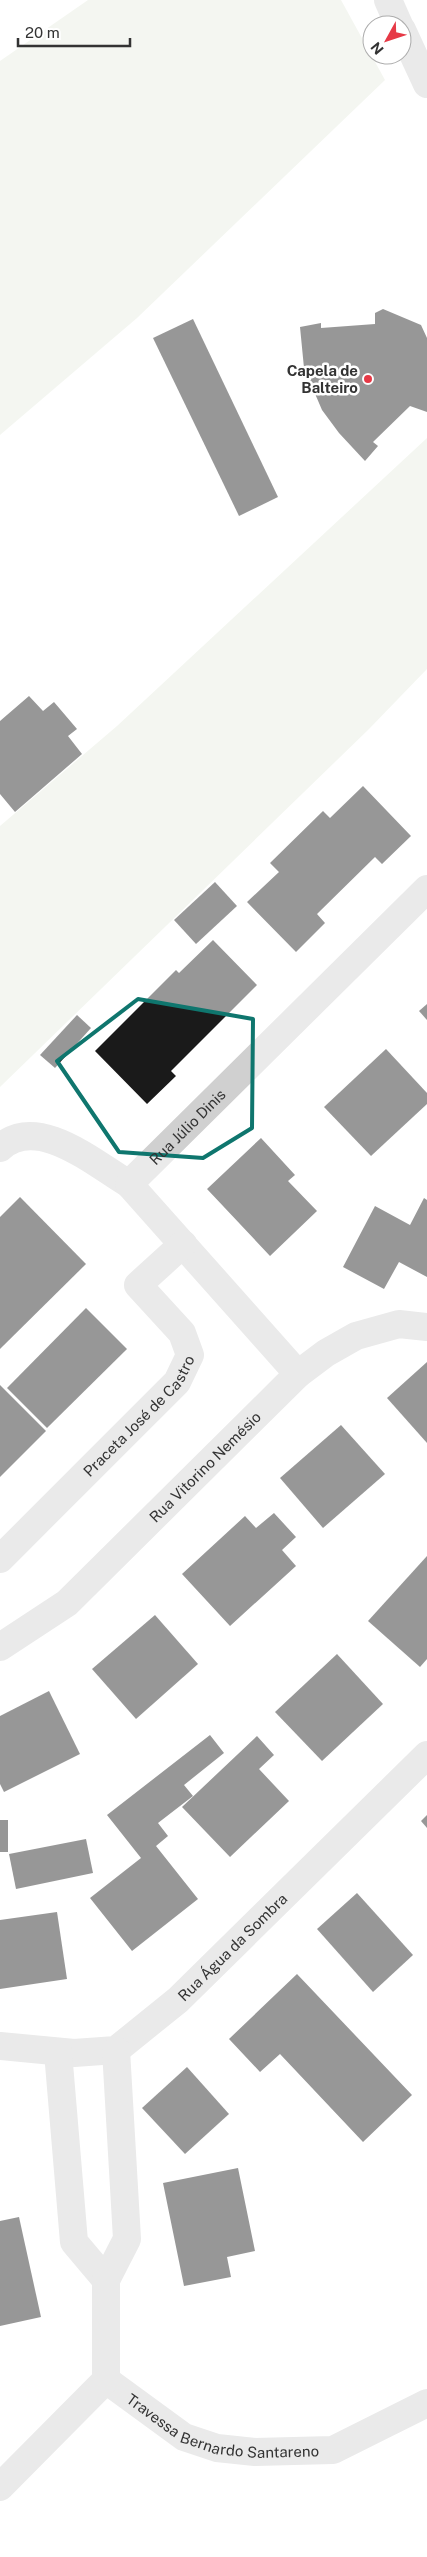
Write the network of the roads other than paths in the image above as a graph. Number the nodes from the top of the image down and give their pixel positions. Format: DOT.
graph roads {
  1 [pos="388,0"];
  2 [pos="395,15"];
  3 [pos="412,52"];
  4 [pos="427,84"];
  5 [pos="427,889"];
  6 [pos="0,1148"];
  7 [pos="129,1184"];
  8 [pos="183,1244"];
  9 [pos="427,1327"];
  10 [pos="298,1374"];
  11 [pos="0,1560"];
  12 [pos="0,1646"];
  13 [pos="427,1755"];
  14 [pos="0,2046"];
  15 [pos="116,2050"];
  16 [pos="58,2052"];
  17 [pos="106,2280"];
  18 [pos="106,2380"];
  19 [pos="427,2403"];
  20 [pos="0,2487"];
  1 -- 2 [label="street"];
  3 -- 4 [label="street"];
  5 -- 7 [label="street, Rua Júlio Dinis"];
  6 -- 7 [label="street"];
  7 -- 8 [label="street"];
  8 -- 10 [label="street"];
  8 -- 11 [label="street, Praceta José de Castro"];
  9 -- 10 [label="street, Rua Vitorino Nemésio"];
  10 -- 12 [label="street, Rua Vitorino Nemésio"];
  13 -- 15 [label="street, Rua Água da Sombra"];
  14 -- 16 [label="street"];
  15 -- 16 [label="street"];
  15 -- 17 [label="street"];
  16 -- 17 [label="street"];
  17 -- 18 [label="street"];
  18 -- 19 [label="street, Travessa Bernardo Santareno"];
  18 -- 20 [label="street"];
}
